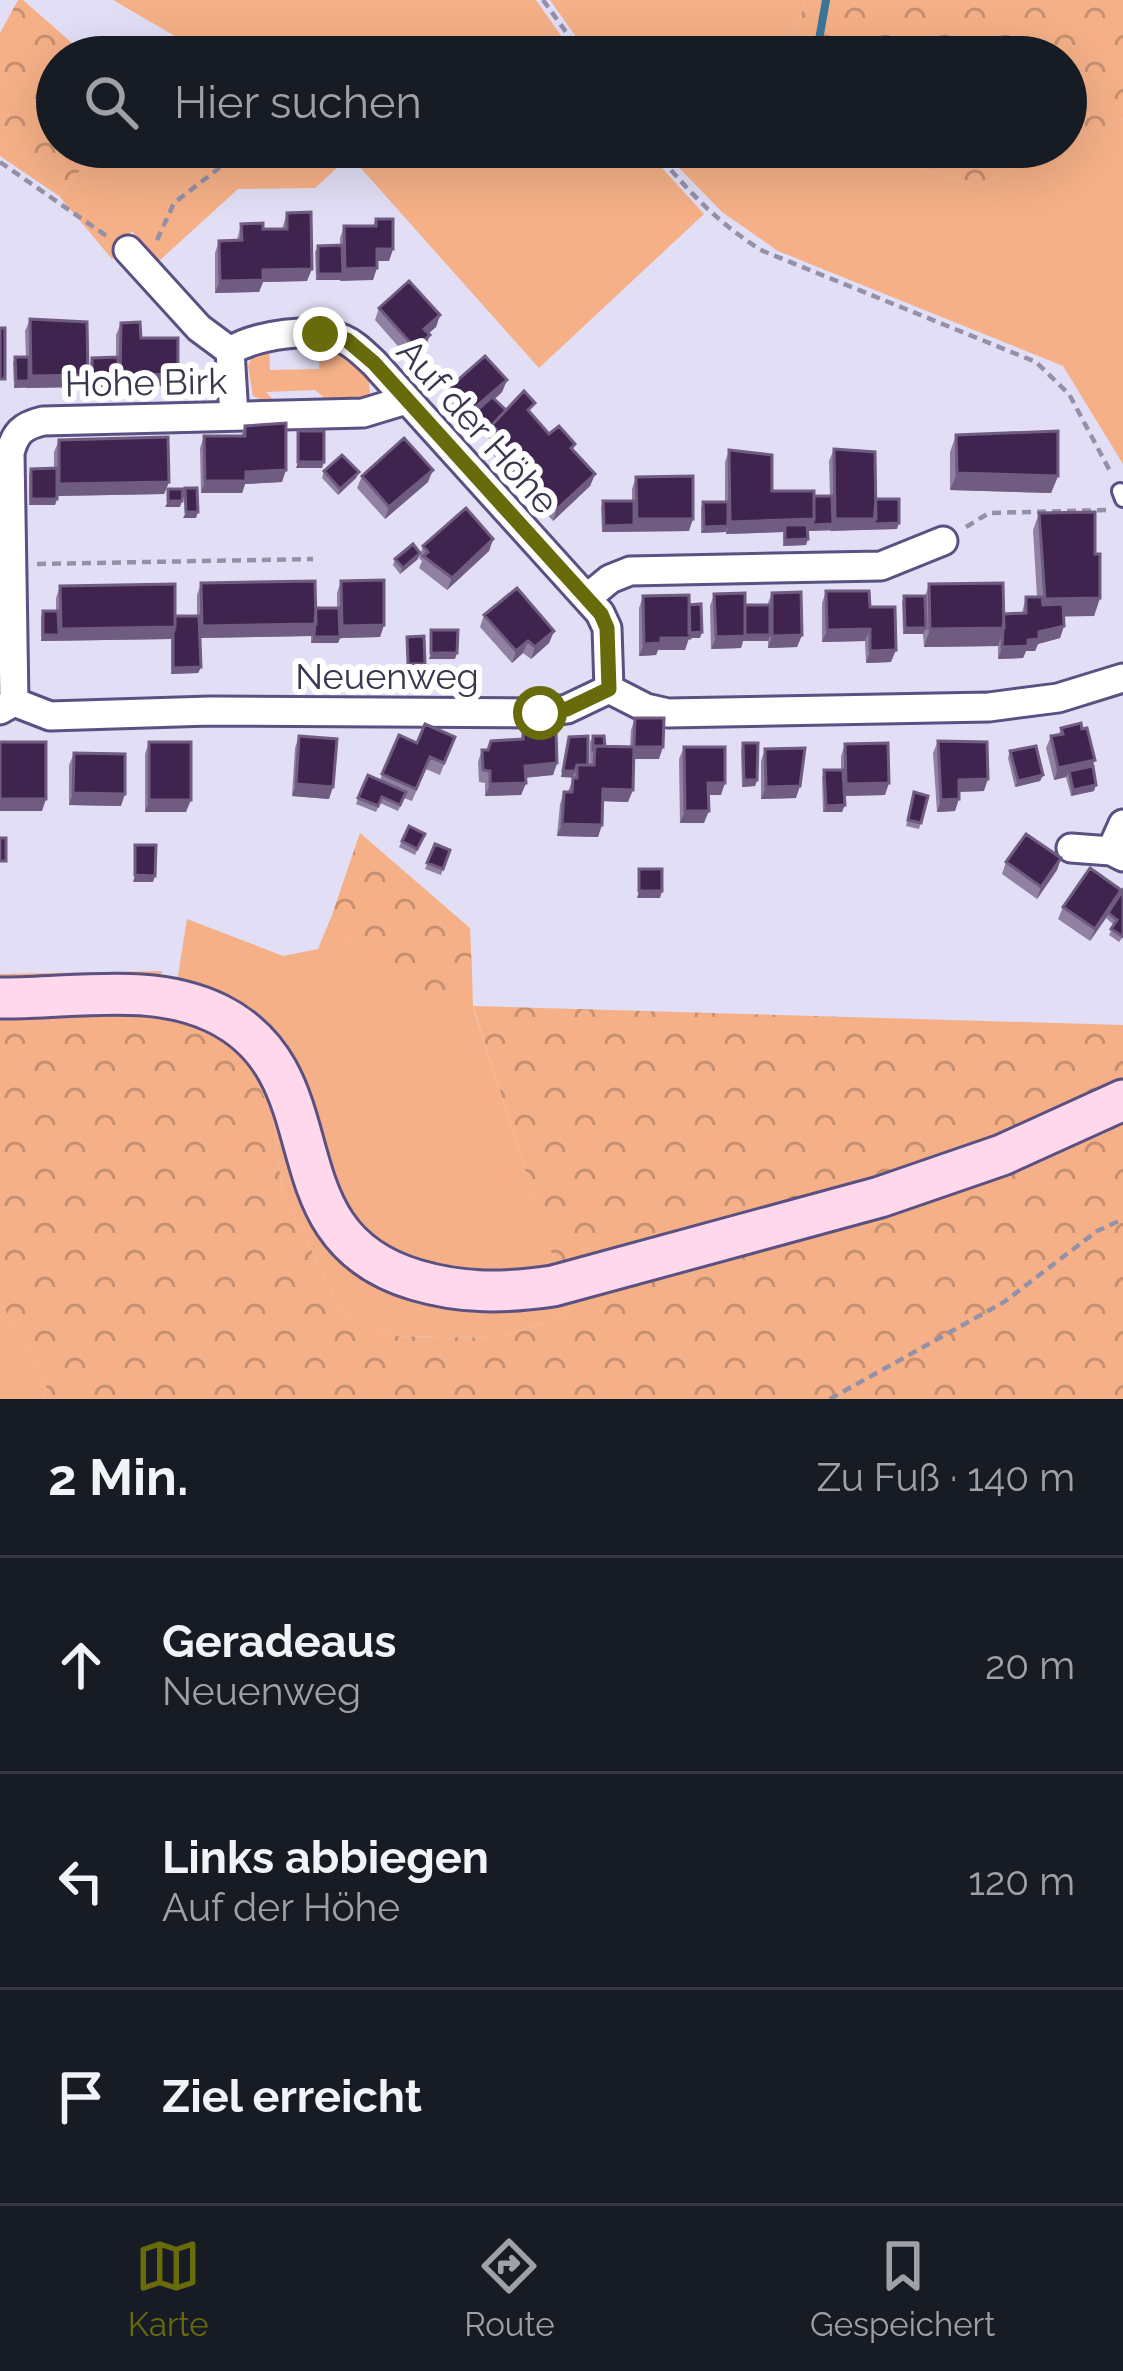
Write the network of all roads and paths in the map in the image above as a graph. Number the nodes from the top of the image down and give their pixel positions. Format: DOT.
graph roads {
  1 [pos="543,0"];
  2 [pos="569,36"];
  3 [pos="0,162"];
  4 [pos="219,168"];
  5 [pos="670,168"];
  6 [pos="134,256"];
  7 [pos="230,351"];
  8 [pos="406,400"];
  9 [pos="234,416"];
  10 [pos="5,453"];
  11 [pos="1122,498"];
  12 [pos="944,541"];
  13 [pos="313,560"];
  14 [pos="13,564"];
  15 [pos="587,598"];
  16 [pos="1123,678"];
  17 [pos="609,689"];
  18 [pos="7,706"];
  19 [pos="1123,824"];
  20 [pos="1071,848"];
  21 [pos="1117,854"];
  22 [pos="0,998"];
  23 [pos="1123,1100"];
  24 [pos="1123,1219"];
  25 [pos="830,1399"];
  1 -- 2 [label="path"];
  3 -- 6 [label="path"];
  4 -- 6 [label="path"];
  5 -- 11 [label="path"];
  6 -- 7 [label="street"];
  7 -- 8 [label="street, Auf der Höhe"];
  7 -- 9 [label="street"];
  8 -- 9 [label="street, Hohe Birk"];
  8 -- 15 [label="street, Auf der Höhe"];
  9 -- 10 [label="street, Hohe Birk"];
  10 -- 14 [label="street, Hohe Birk"];
  11 -- 12 [label="path"];
  12 -- 15 [label="street"];
  13 -- 14 [label="path"];
  14 -- 18 [label="street, Hohe Birk"];
  15 -- 17 [label="street, Auf der Höhe"];
  16 -- 17 [label="street"];
  17 -- 18 [label="street, Neuenweg"];
  19 -- 21 [label="street"];
  20 -- 21 [label="street"];
  22 -- 23 [label="main road"];
  24 -- 25 [label="path"];
}
